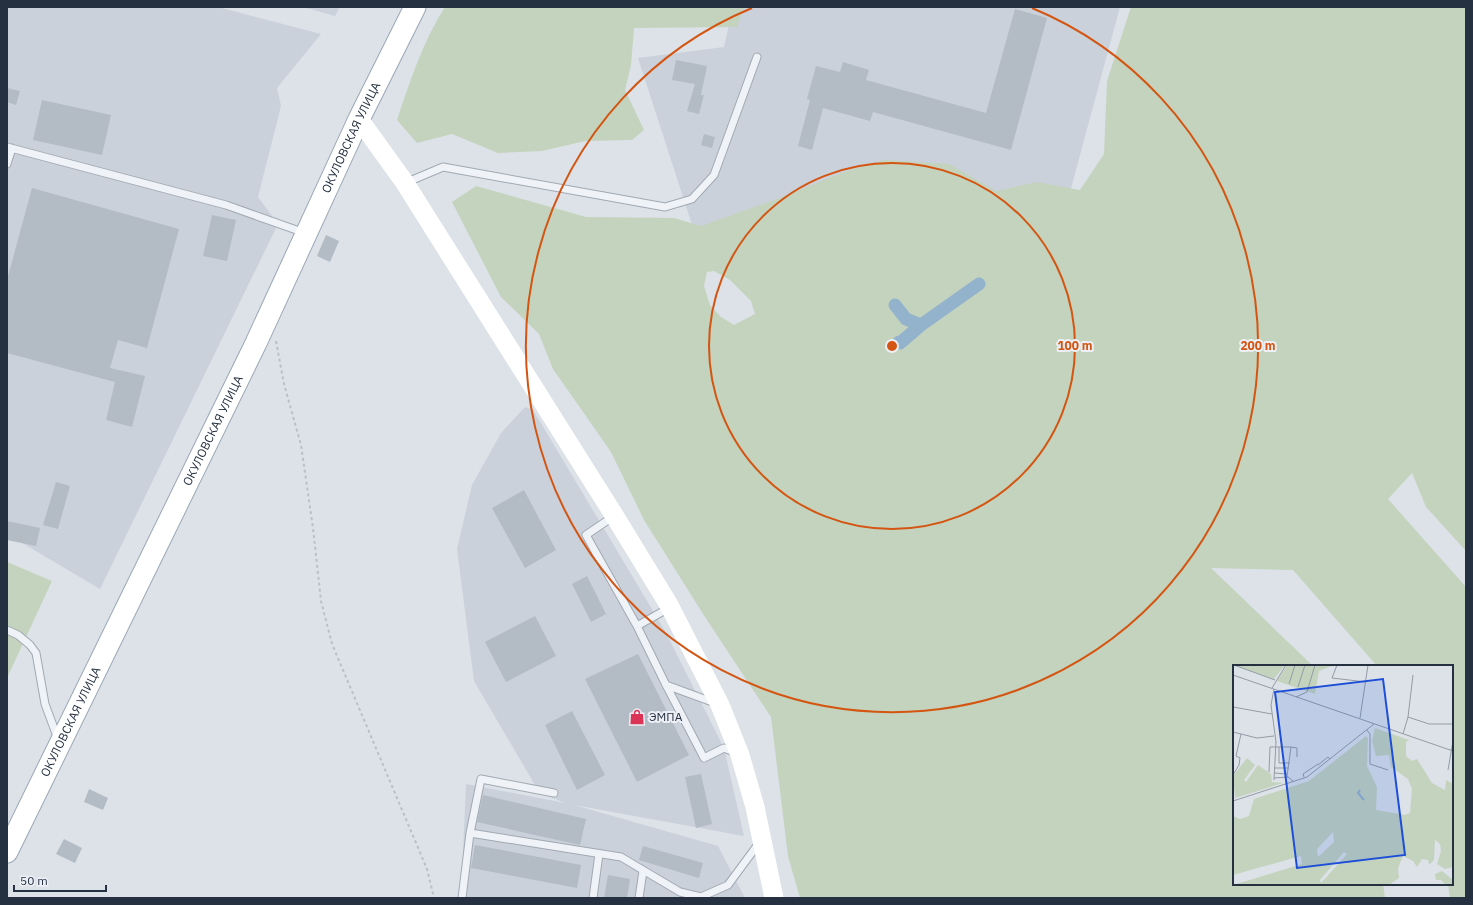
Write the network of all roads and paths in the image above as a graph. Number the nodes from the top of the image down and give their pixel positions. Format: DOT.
graph roads {
  1 [pos="415,7"];
  2 [pos="757,57"];
  3 [pos="360,119"];
  4 [pos="9,147"];
  5 [pos="7,164"];
  6 [pos="405,183"];
  7 [pos="307,233"];
  8 [pos="275,338"];
  9 [pos="614,515"];
  10 [pos="670,608"];
  11 [pos="637,626"];
  12 [pos="7,630"];
  13 [pos="666,685"];
  14 [pos="720,705"];
  15 [pos="60,745"];
  16 [pos="740,755"];
  17 [pos="554,793"];
  18 [pos="470,833"];
  19 [pos="762,840"];
  20 [pos="7,852"];
  21 [pos="599,854"];
  22 [pos="644,871"];
  23 [pos="717,890"];
  24 [pos="686,896"];
  25 [pos="434,898"];
  26 [pos="462,898"];
  27 [pos="593,898"];
  28 [pos="639,898"];
  29 [pos="719,898"];
  30 [pos="774,898"];
  1 -- 3 [label="main road, ОКУЛОВСКАЯ УЛИЦА"];
  2 -- 6 [label="lane"];
  3 -- 6 [label="main road"];
  3 -- 7 [label="main road, ОКУЛОВСКАЯ УЛИЦА"];
  4 -- 5 [label="lane"];
  4 -- 7 [label="lane"];
  6 -- 9 [label="main road"];
  7 -- 15 [label="main road, ОКУЛОВСКАЯ УЛИЦА"];
  8 -- 25 [label="path"];
  9 -- 10 [label="main road"];
  9 -- 11 [label="lane"];
  10 -- 11 [label="lane"];
  10 -- 14 [label="main road"];
  11 -- 13 [label="lane"];
  12 -- 15 [label="lane"];
  13 -- 14 [label="lane"];
  13 -- 16 [label="lane"];
  14 -- 16 [label="main road"];
  15 -- 20 [label="main road, ОКУЛОВСКАЯ УЛИЦА"];
  16 -- 19 [label="main road"];
  17 -- 18 [label="lane"];
  18 -- 21 [label="lane"];
  18 -- 26 [label="lane"];
  19 -- 23 [label="lane"];
  19 -- 30 [label="main road"];
  21 -- 22 [label="lane"];
  21 -- 27 [label="lane"];
  22 -- 24 [label="lane"];
  22 -- 28 [label="lane"];
  23 -- 24 [label="lane"];
  23 -- 29 [label="lane"];
}
